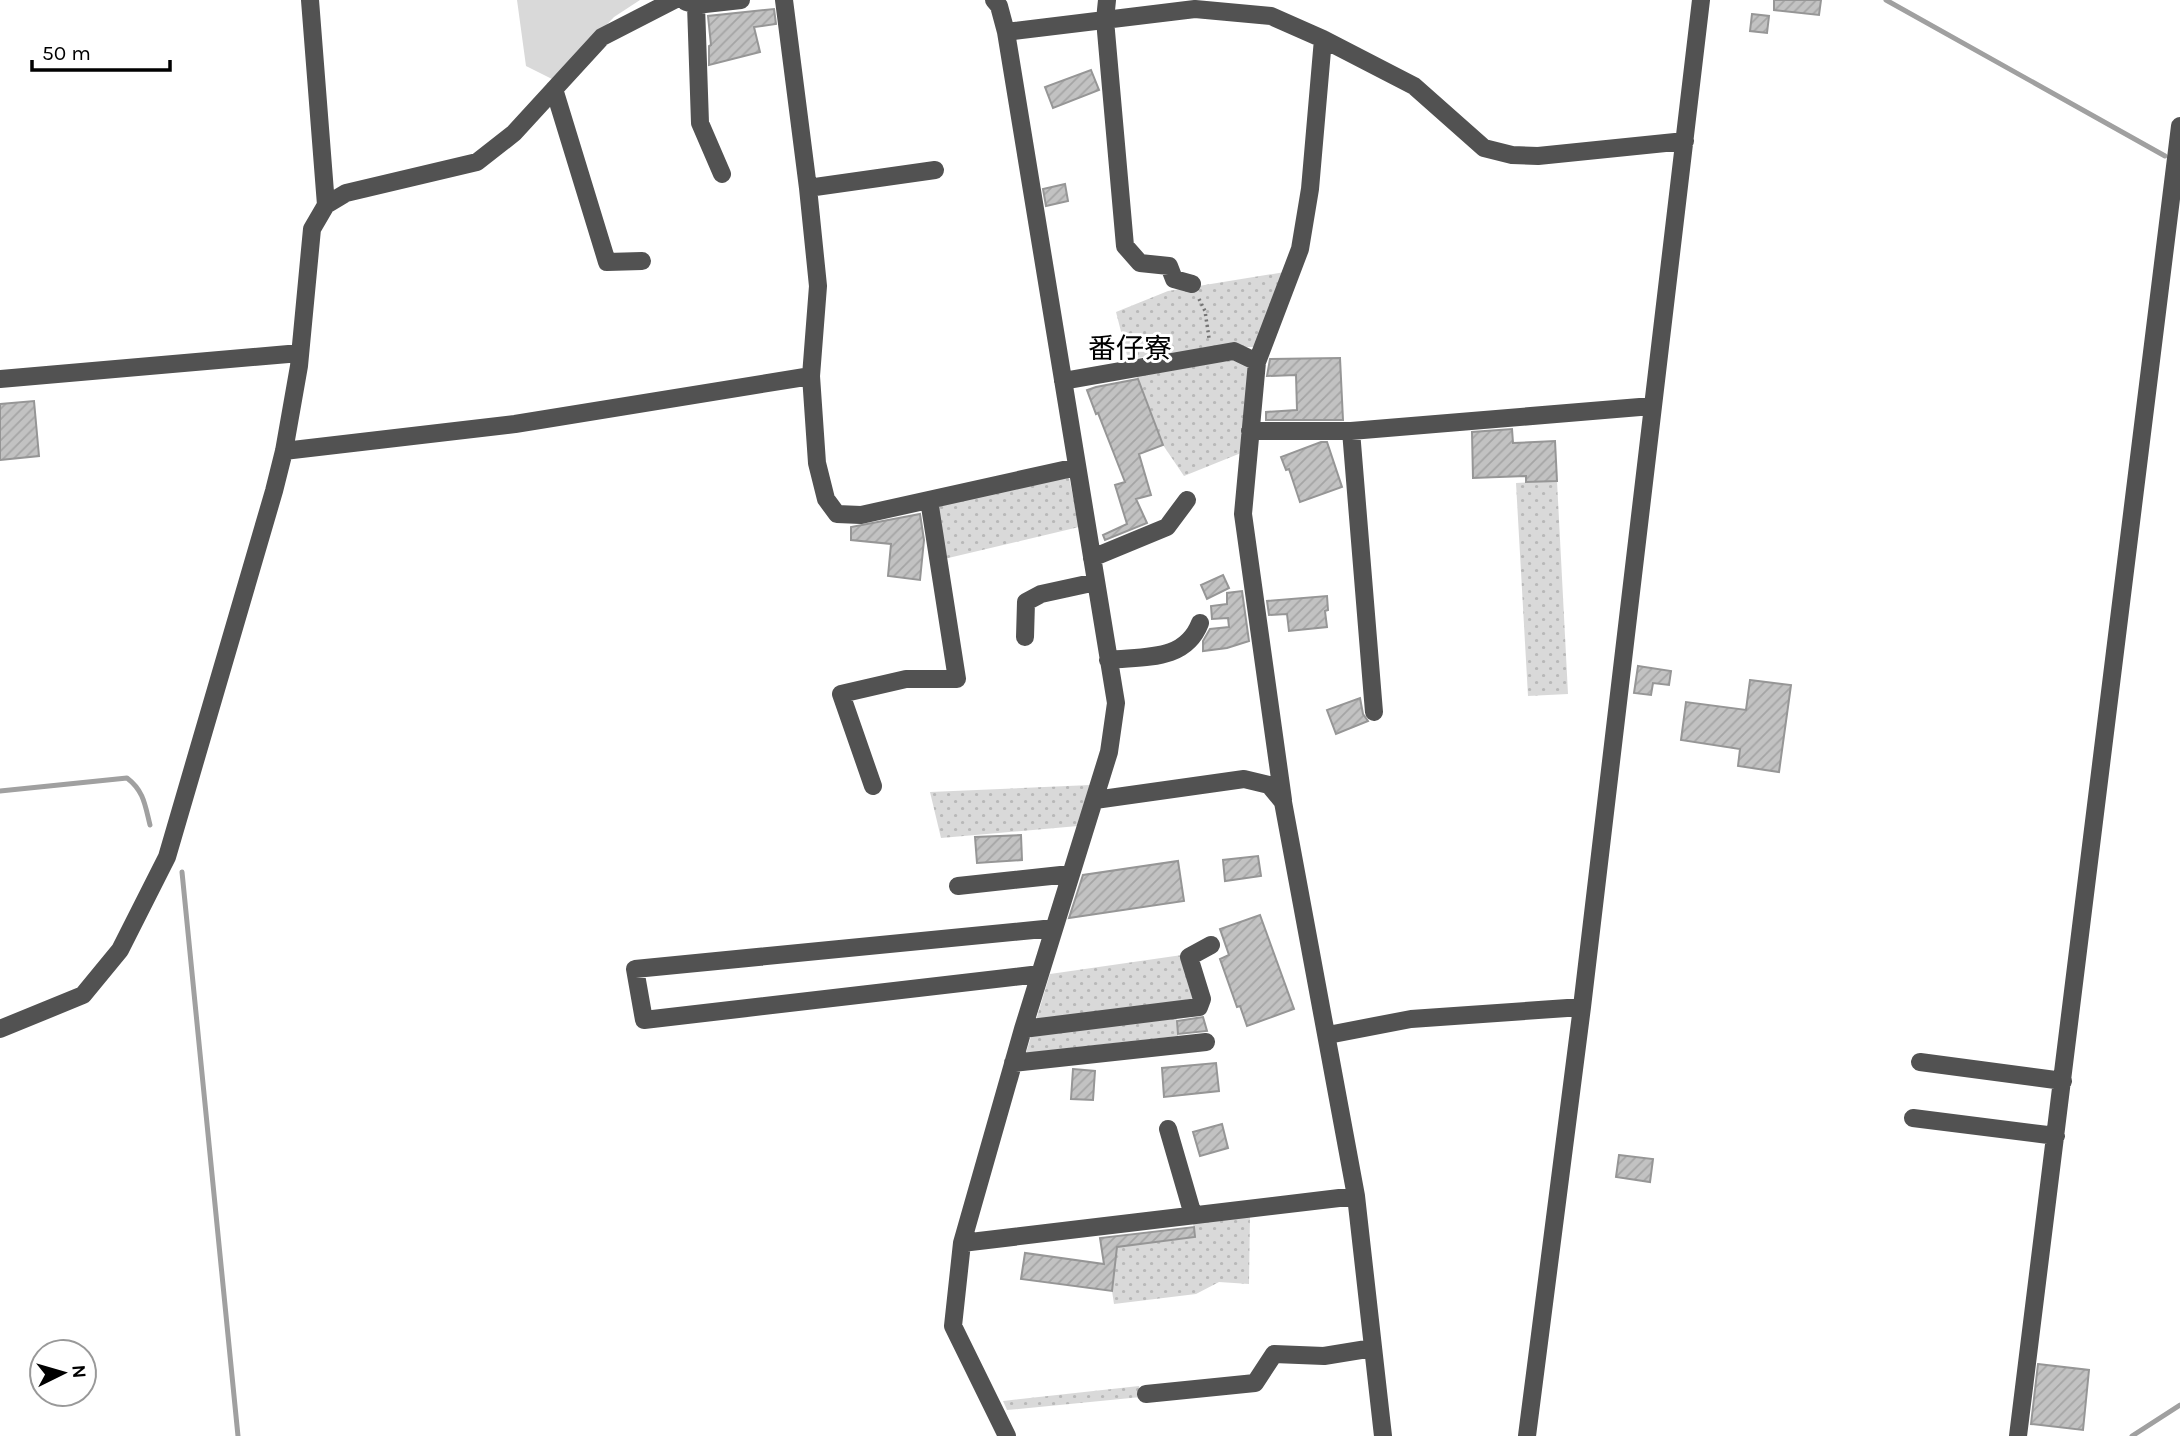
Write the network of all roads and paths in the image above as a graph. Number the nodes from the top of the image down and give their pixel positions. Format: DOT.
graph roads {
  1 [pos="310,0"];
  2 [pos="674,0"];
  3 [pos="741,0"];
  4 [pos="784,0"];
  5 [pos="994,0"];
  6 [pos="1107,0"];
  7 [pos="1701,0"];
  8 [pos="688,2"];
  9 [pos="1105,20"];
  10 [pos="1006,32"];
  11 [pos="1323,39"];
  12 [pos="554,89"];
  13 [pos="2180,127"];
  14 [pos="1685,141"];
  15 [pos="935,170"];
  16 [pos="722,174"];
  17 [pos="808,188"];
  18 [pos="326,205"];
  19 [pos="642,261"];
  20 [pos="1192,284"];
  21 [pos="300,353"];
  22 [pos="1211,355"];
  23 [pos="1256,362"];
  24 [pos="811,376"];
  25 [pos="0,379"];
  26 [pos="1063,381"];
  27 [pos="1652,406"];
  28 [pos="1250,431"];
  29 [pos="1351,431"];
  30 [pos="284,451"];
  31 [pos="1077,467"];
  32 [pos="929,500"];
  33 [pos="1187,500"];
  34 [pos="1092,558"];
  35 [pos="1096,582"];
  36 [pos="1200,623"];
  37 [pos="1025,637"];
  38 [pos="1108,660"];
  39 [pos="1374,712"];
  40 [pos="873,786"];
  41 [pos="1095,800"];
  42 [pos="1283,802"];
  43 [pos="1070,874"];
  44 [pos="958,886"];
  45 [pos="1054,928"];
  46 [pos="1211,945"];
  47 [pos="1040,974"];
  48 [pos="1582,1007"];
  49 [pos="0,1029"];
  50 [pos="1023,1029"];
  51 [pos="1328,1035"];
  52 [pos="1206,1042"];
  53 [pos="1920,1062"];
  54 [pos="1013,1063"];
  55 [pos="2063,1081"];
  56 [pos="1913,1118"];
  57 [pos="1168,1129"];
  58 [pos="2056,1136"];
  59 [pos="1356,1196"];
  60 [pos="1193,1215"];
  61 [pos="962,1243"];
  62 [pos="1373,1348"];
  63 [pos="1146,1394"];
  64 [pos="1006,1436"];
  65 [pos="1383,1436"];
  66 [pos="1527,1436"];
  67 [pos="2018,1436"];
  1 -- 18 [label="street"];
  2 -- 12 [label="street"];
  3 -- 8 [label="street"];
  4 -- 17 [label="street"];
  5 -- 10 [label="street"];
  6 -- 9 [label="street"];
  7 -- 14 [label="street"];
  8 -- 16 [label="street"];
  9 -- 10 [label="street"];
  9 -- 11 [label="street"];
  9 -- 20 [label="street"];
  10 -- 26 [label="street"];
  11 -- 14 [label="street"];
  11 -- 23 [label="street"];
  12 -- 18 [label="street"];
  12 -- 19 [label="street"];
  13 -- 55 [label="street"];
  14 -- 27 [label="street"];
  15 -- 17 [label="street"];
  17 -- 24 [label="street"];
  18 -- 21 [label="street"];
  20 -- 22 [label="path"];
  21 -- 25 [label="street"];
  21 -- 30 [label="street"];
  22 -- 23 [label="street"];
  22 -- 26 [label="street"];
  23 -- 28 [label="street"];
  24 -- 30 [label="street"];
  24 -- 32 [label="street"];
  26 -- 31 [label="street"];
  27 -- 29 [label="street"];
  27 -- 48 [label="street"];
  28 -- 29 [label="street"];
  28 -- 42 [label="street"];
  29 -- 39 [label="street"];
  30 -- 49 [label="street"];
  31 -- 32 [label="street"];
  31 -- 34 [label="street"];
  32 -- 40 [label="street"];
  33 -- 34 [label="street"];
  34 -- 35 [label="street"];
  35 -- 37 [label="street"];
  35 -- 38 [label="street"];
  36 -- 38 [label="street"];
  38 -- 41 [label="street"];
  41 -- 42 [label="street"];
  41 -- 43 [label="street"];
  42 -- 51 [label="street"];
  43 -- 44 [label="street"];
  43 -- 45 [label="street"];
  45 -- 47 [label="street"];
  45 -- 47 [label="street"];
  46 -- 50 [label="street"];
  47 -- 50 [label="street"];
  48 -- 51 [label="street"];
  48 -- 66 [label="street"];
  50 -- 54 [label="street"];
  51 -- 59 [label="street"];
  52 -- 54 [label="street"];
  53 -- 55 [label="street"];
  54 -- 61 [label="street"];
  55 -- 58 [label="street"];
  56 -- 58 [label="street"];
  57 -- 60 [label="street"];
  58 -- 67 [label="street"];
  59 -- 60 [label="street"];
  59 -- 62 [label="street"];
  60 -- 61 [label="street"];
  61 -- 64 [label="street"];
  62 -- 63 [label="street"];
  62 -- 65 [label="street"];
}
